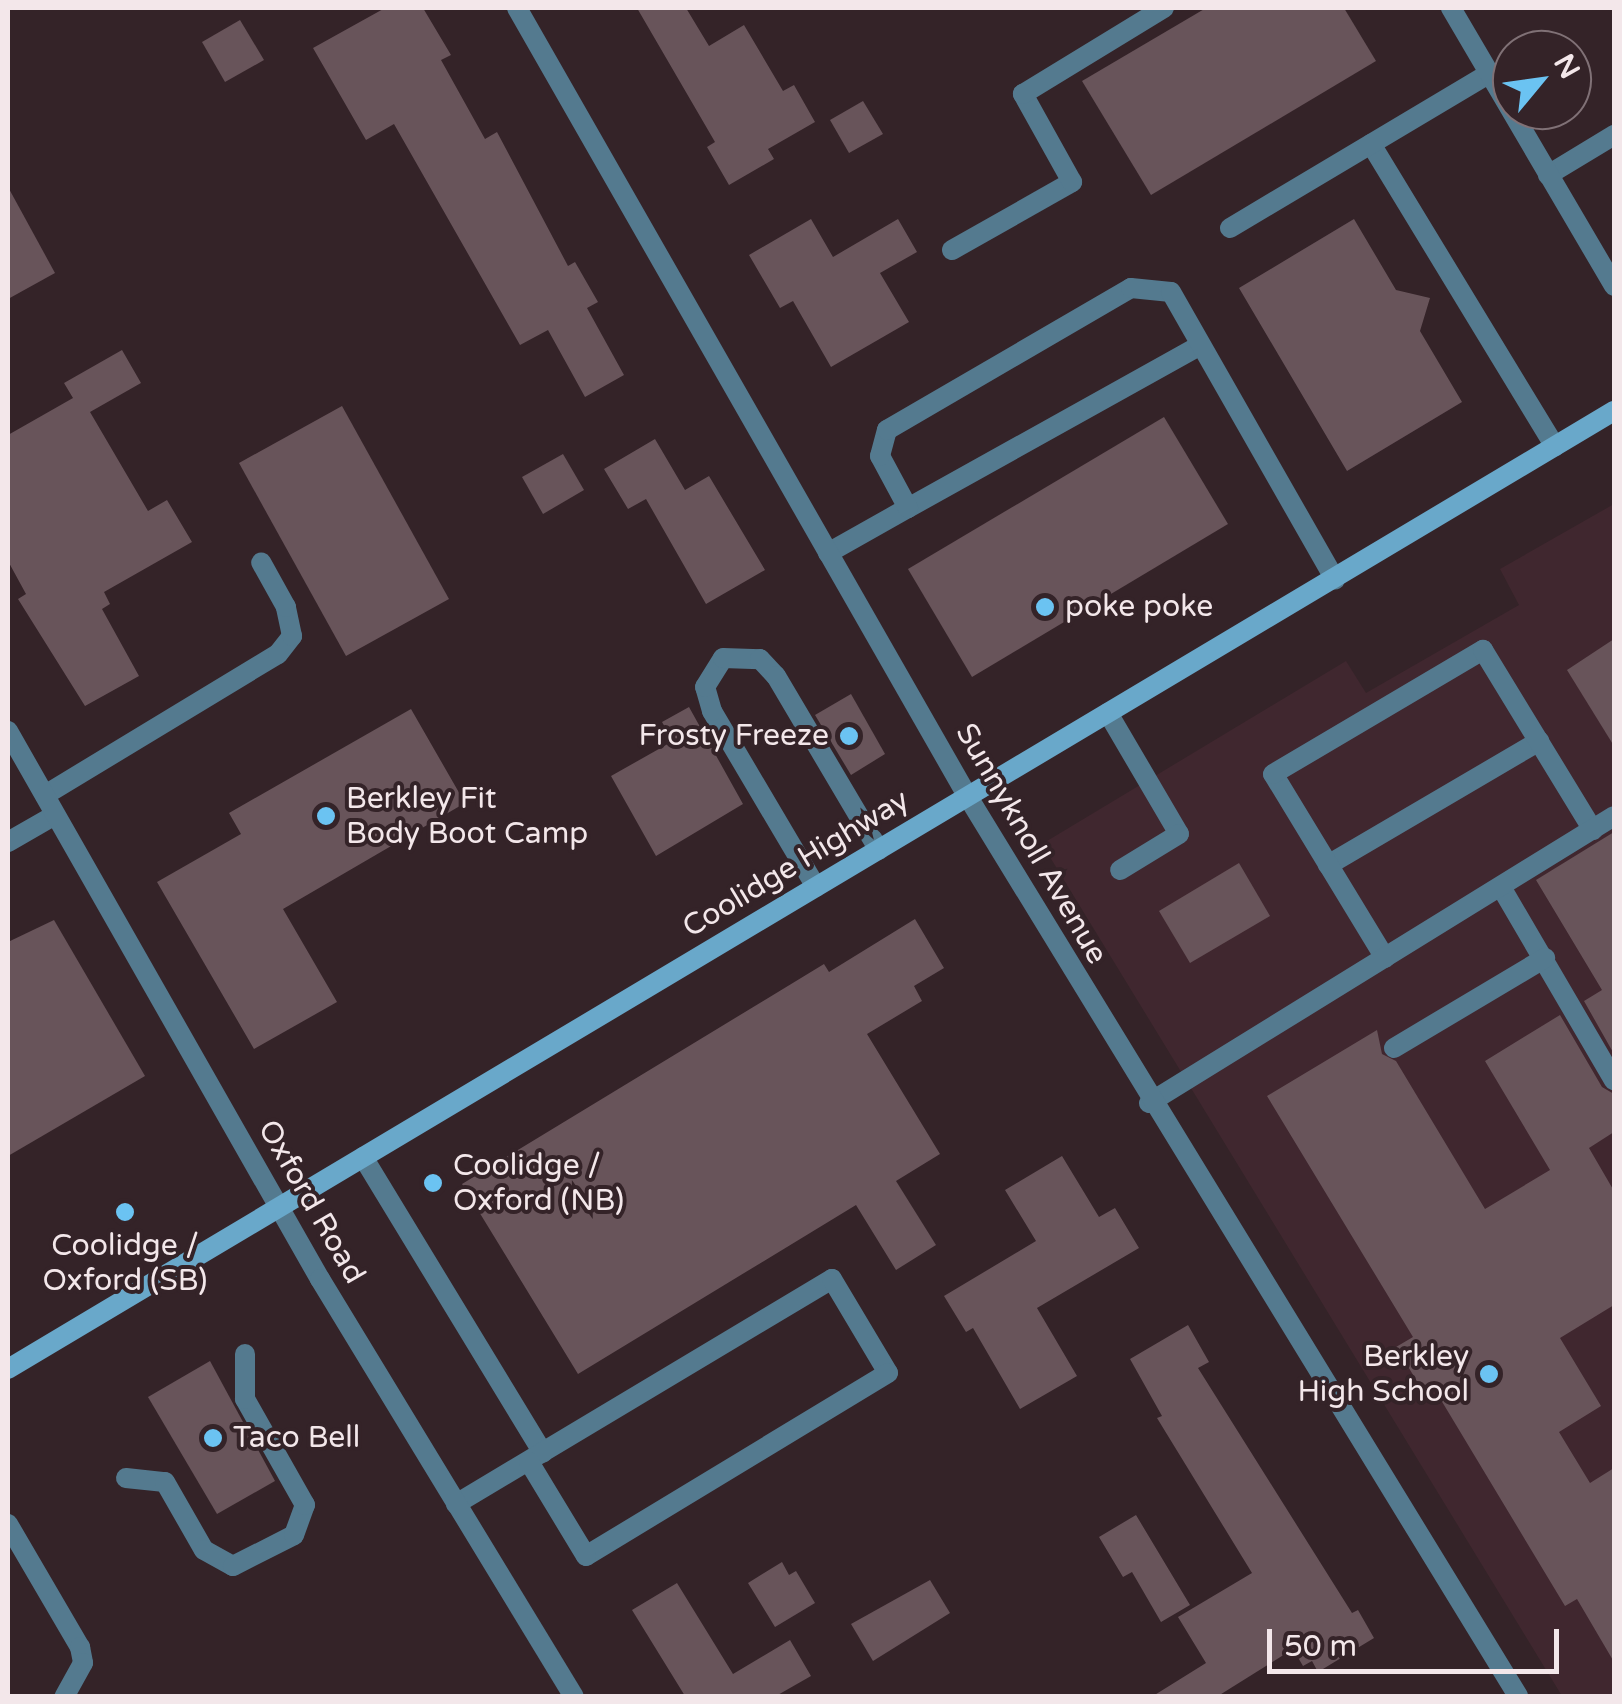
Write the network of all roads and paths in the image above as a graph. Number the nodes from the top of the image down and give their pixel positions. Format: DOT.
graph roads {
  1 [pos="517,8"];
  2 [pos="1164,8"];
  3 [pos="1451,8"];
  4 [pos="1488,74"];
  5 [pos="1614,136"];
  6 [pos="1371,144"];
  7 [pos="1548,175"];
  8 [pos="1230,228"];
  9 [pos="952,250"];
  10 [pos="1614,286"];
  11 [pos="1201,345"];
  12 [pos="1614,411"];
  13 [pos="1555,447"];
  14 [pos="908,508"];
  15 [pos="828,553"];
  16 [pos="262,562"];
  17 [pos="1335,579"];
  18 [pos="1108,713"];
  19 [pos="8,731"];
  20 [pos="1539,741"];
  21 [pos="44,795"];
  22 [pos="968,797"];
  23 [pos="55,815"];
  24 [pos="1614,816"];
  25 [pos="1593,830"];
  26 [pos="8,842"];
  27 [pos="879,850"];
  28 [pos="1328,864"];
  29 [pos="1120,870"];
  30 [pos="1501,886"];
  31 [pos="816,887"];
  32 [pos="1385,958"];
  33 [pos="1545,958"];
  34 [pos="1394,1048"];
  35 [pos="1614,1080"];
  36 [pos="1149,1103"];
  37 [pos="363,1157"];
  38 [pos="277,1205"];
  39 [pos="245,1354"];
  40 [pos="8,1368"];
  41 [pos="536,1457"];
  42 [pos="126,1478"];
  43 [pos="456,1504"];
  44 [pos="8,1524"];
  45 [pos="64,1696"];
  46 [pos="574,1696"];
  47 [pos="1518,1696"];
  1 -- 15 [label="street, Sunnyknoll Avenue"];
  2 -- 9 [label="street"];
  3 -- 4 [label="street"];
  4 -- 6 [label="street"];
  4 -- 7 [label="street"];
  5 -- 7 [label="street"];
  6 -- 8 [label="street"];
  6 -- 13 [label="street"];
  7 -- 10 [label="street"];
  11 -- 14 [label="street"];
  11 -- 14 [label="street"];
  11 -- 17 [label="street"];
  12 -- 13 [label="main road, Coolidge Highway"];
  13 -- 17 [label="main road, Coolidge Highway"];
  14 -- 15 [label="street"];
  15 -- 22 [label="street, Sunnyknoll Avenue"];
  16 -- 21 [label="street"];
  17 -- 18 [label="main road, Coolidge Highway"];
  18 -- 22 [label="main road, Coolidge Highway"];
  18 -- 29 [label="street"];
  19 -- 21 [label="street, Oxford Road"];
  20 -- 25 [label="street"];
  20 -- 28 [label="street"];
  20 -- 28 [label="street"];
  21 -- 23 [label="street, Oxford Road"];
  22 -- 27 [label="main road, Coolidge Highway"];
  22 -- 36 [label="street, Sunnyknoll Avenue"];
  23 -- 26 [label="street"];
  23 -- 38 [label="street, Oxford Road"];
  24 -- 25 [label="street"];
  25 -- 30 [label="street"];
  27 -- 31 [label="main road, Coolidge Highway"];
  27 -- 31 [label="street"];
  28 -- 32 [label="street"];
  30 -- 32 [label="street"];
  30 -- 33 [label="street"];
  31 -- 37 [label="main road, Coolidge Highway"];
  32 -- 36 [label="street"];
  33 -- 34 [label="street"];
  33 -- 35 [label="street"];
  36 -- 47 [label="street, Sunnyknoll Avenue"];
  37 -- 38 [label="main road, Coolidge Highway"];
  37 -- 41 [label="street"];
  38 -- 40 [label="main road, Coolidge Highway"];
  38 -- 43 [label="street, Oxford Road"];
  39 -- 42 [label="street"];
  41 -- 41 [label="street"];
  41 -- 43 [label="street"];
  43 -- 46 [label="street, Oxford Road"];
  44 -- 45 [label="street"];
}
